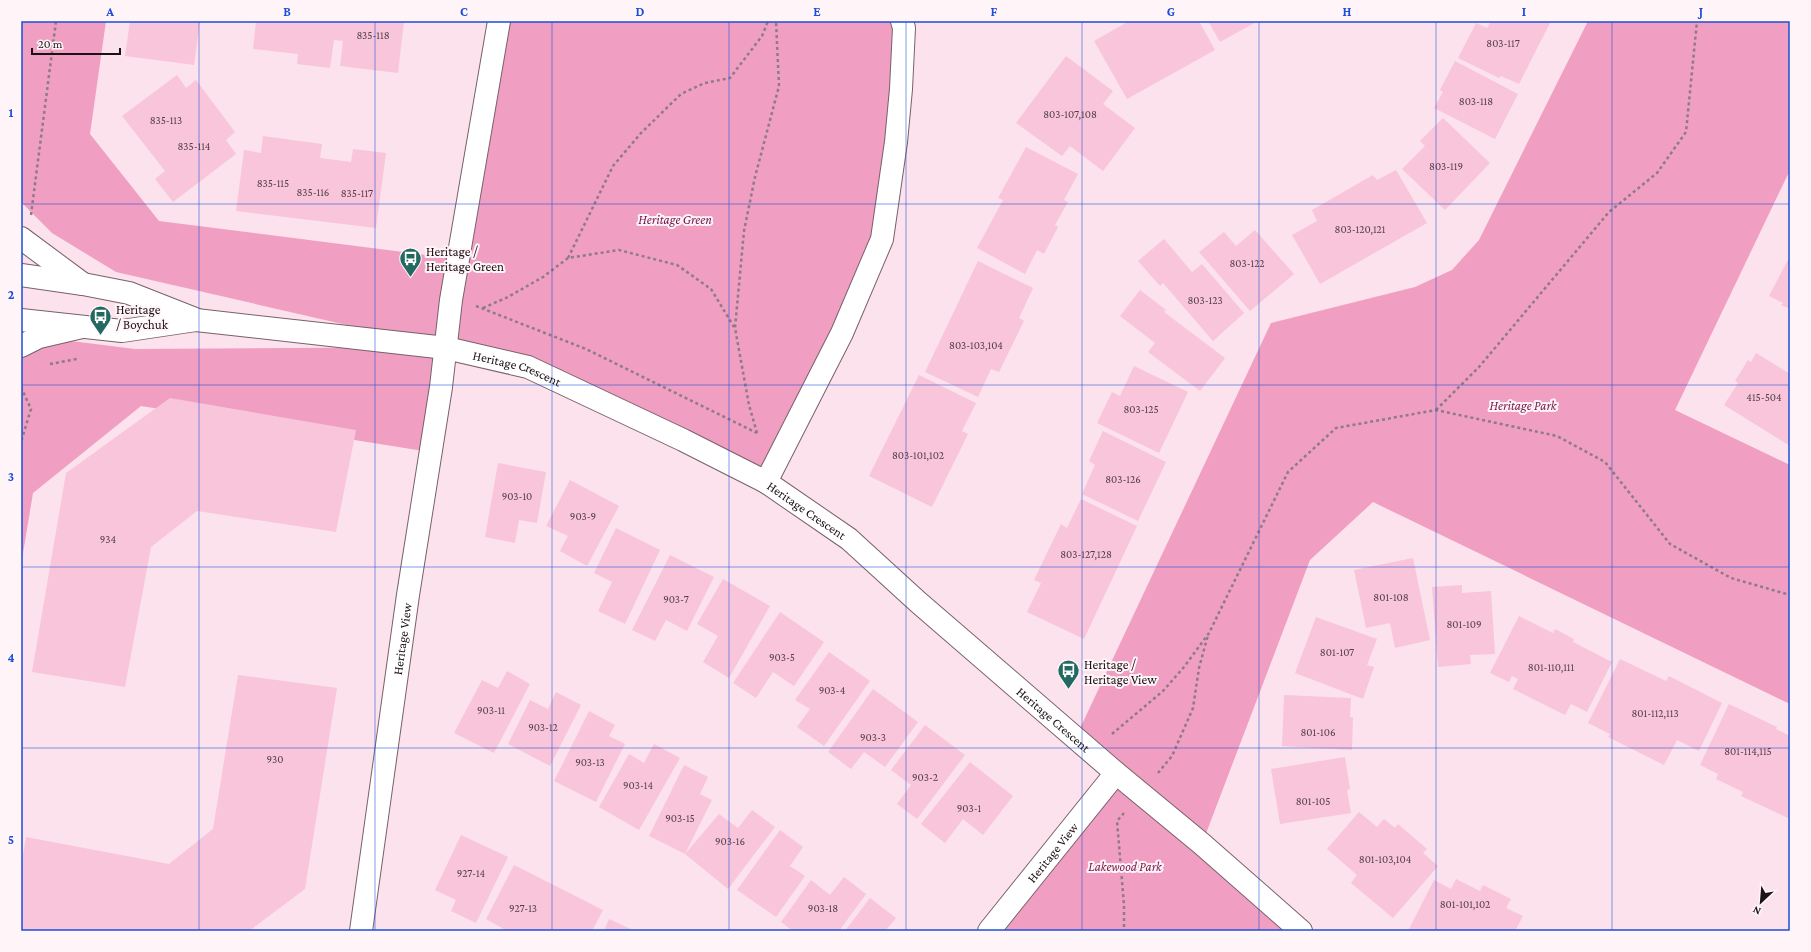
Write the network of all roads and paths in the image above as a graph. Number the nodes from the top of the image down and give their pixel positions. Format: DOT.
graph roads {
  1 [pos="56,21"];
  2 [pos="498,21"];
  3 [pos="768,21"];
  4 [pos="776,21"];
  5 [pos="902,21"];
  6 [pos="1697,21"];
  7 [pos="31,217"];
  8 [pos="21,238"];
  9 [pos="568,258"];
  10 [pos="21,275"];
  11 [pos="84,284"];
  12 [pos="21,320"];
  13 [pos="196,320"];
  14 [pos="82,326"];
  15 [pos="735,328"];
  16 [pos="21,346"];
  17 [pos="446,348"];
  18 [pos="21,387"];
  19 [pos="1436,410"];
  20 [pos="21,442"];
  21 [pos="766,482"];
  22 [pos="1790,595"];
  23 [pos="1092,752"];
  24 [pos="1116,773"];
  25 [pos="361,931"];
  26 [pos="988,931"];
  27 [pos="1301,931"];
  1 -- 7 [label="path"];
  2 -- 17 [label="street"];
  3 -- 9 [label="path"];
  4 -- 15 [label="path"];
  5 -- 21 [label="street"];
  6 -- 19 [label="path"];
  8 -- 11 [label="street"];
  9 -- 15 [label="path"];
  9 -- 15 [label="path"];
  10 -- 11 [label="street, Heritage Crescent"];
  11 -- 13 [label="street, Heritage Crescent"];
  12 -- 14 [label="street, Heritage Crescent"];
  13 -- 14 [label="street, Heritage Crescent"];
  13 -- 17 [label="street, Heritage Crescent"];
  14 -- 16 [label="street"];
  17 -- 21 [label="street, Heritage Crescent"];
  17 -- 25 [label="street, Heritage View"];
  18 -- 20 [label="path"];
  19 -- 22 [label="path"];
  19 -- 23 [label="path"];
  21 -- 23 [label="street, Heritage Crescent"];
  23 -- 24 [label="street, Heritage Crescent"];
  24 -- 26 [label="street, Heritage View"];
  24 -- 27 [label="street, Heritage Crescent"];
}
